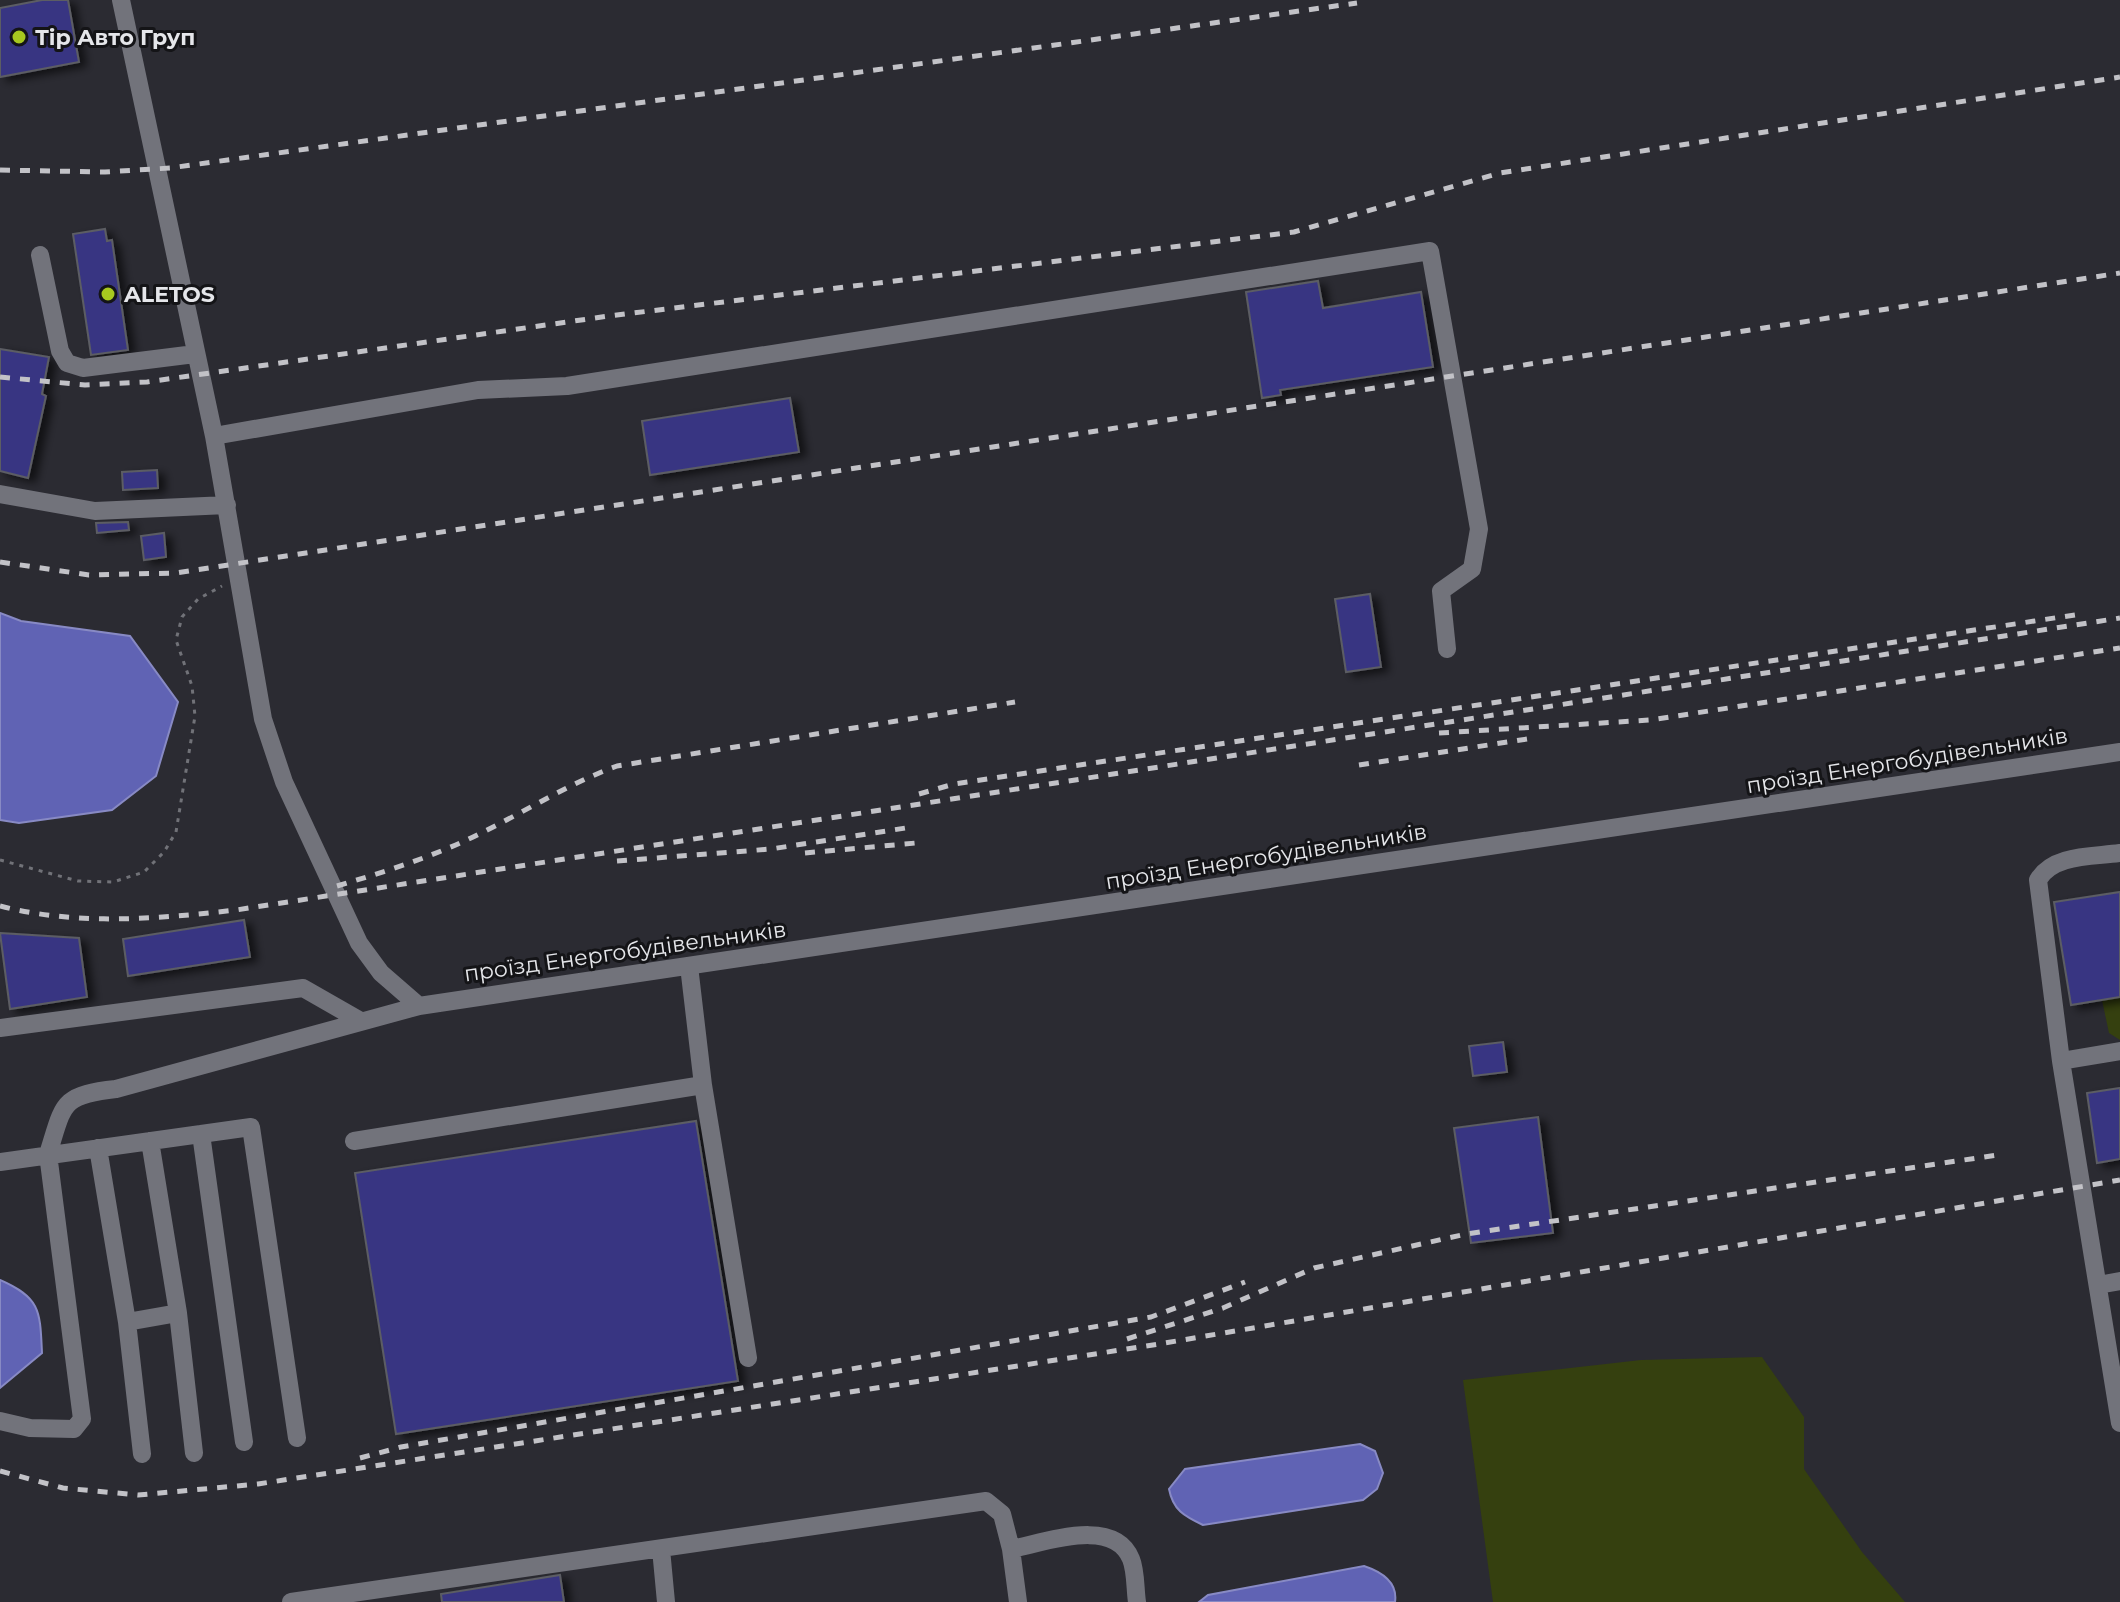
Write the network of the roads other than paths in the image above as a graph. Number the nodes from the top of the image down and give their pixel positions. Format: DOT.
graph roads {
  1 [pos="121,0"];
  2 [pos="40,255"];
  3 [pos="195,354"];
  4 [pos="214,436"];
  5 [pos="0,494"];
  6 [pos="227,505"];
  7 [pos="1447,649"];
  8 [pos="2120,752"];
  9 [pos="2120,853"];
  10 [pos="689,966"];
  11 [pos="419,1006"];
  12 [pos="359,1020"];
  13 [pos="0,1028"];
  14 [pos="2120,1051"];
  15 [pos="2061,1061"];
  16 [pos="703,1085"];
  17 [pos="201,1134"];
  18 [pos="150,1141"];
  19 [pos="354,1141"];
  20 [pos="98,1148"];
  21 [pos="48,1154"];
  22 [pos="0,1162"];
  23 [pos="2120,1281"];
  24 [pos="2098,1285"];
  25 [pos="178,1313"];
  26 [pos="127,1322"];
  27 [pos="748,1358"];
  28 [pos="0,1421"];
  29 [pos="2120,1423"];
  30 [pos="297,1438"];
  31 [pos="244,1442"];
  32 [pos="194,1453"];
  33 [pos="142,1454"];
  34 [pos="661,1549"];
  35 [pos="1011,1549"];
  36 [pos="317,1600"];
  37 [pos="291,1602"];
  38 [pos="666,1602"];
  39 [pos="1018,1602"];
  40 [pos="1137,1602"];
  1 -- 3 [label="street"];
  2 -- 3 [label="street"];
  3 -- 4 [label="street"];
  4 -- 6 [label="street"];
  4 -- 7 [label="street"];
  5 -- 6 [label="street"];
  6 -- 11 [label="street"];
  8 -- 10 [label="street, проїзд Енергобудівельників"];
  9 -- 15 [label="street"];
  10 -- 11 [label="street, проїзд Енергобудівельників"];
  10 -- 16 [label="street"];
  11 -- 12 [label="street, проїзд Енергобудівельників"];
  12 -- 13 [label="street"];
  12 -- 21 [label="street, проїзд Енергобудівельників"];
  14 -- 15 [label="street"];
  15 -- 24 [label="street"];
  16 -- 19 [label="street"];
  16 -- 27 [label="street"];
  17 -- 18 [label="street"];
  17 -- 30 [label="street"];
  17 -- 31 [label="street"];
  18 -- 20 [label="street"];
  18 -- 25 [label="street"];
  20 -- 21 [label="street"];
  20 -- 26 [label="street"];
  21 -- 22 [label="street"];
  21 -- 28 [label="street"];
  23 -- 24 [label="street"];
  24 -- 29 [label="street"];
  25 -- 26 [label="street"];
  25 -- 32 [label="street"];
  26 -- 33 [label="street"];
  34 -- 35 [label="street"];
  34 -- 36 [label="street"];
  34 -- 38 [label="street"];
  35 -- 39 [label="street"];
  35 -- 40 [label="street"];
  36 -- 37 [label="street"];
}
